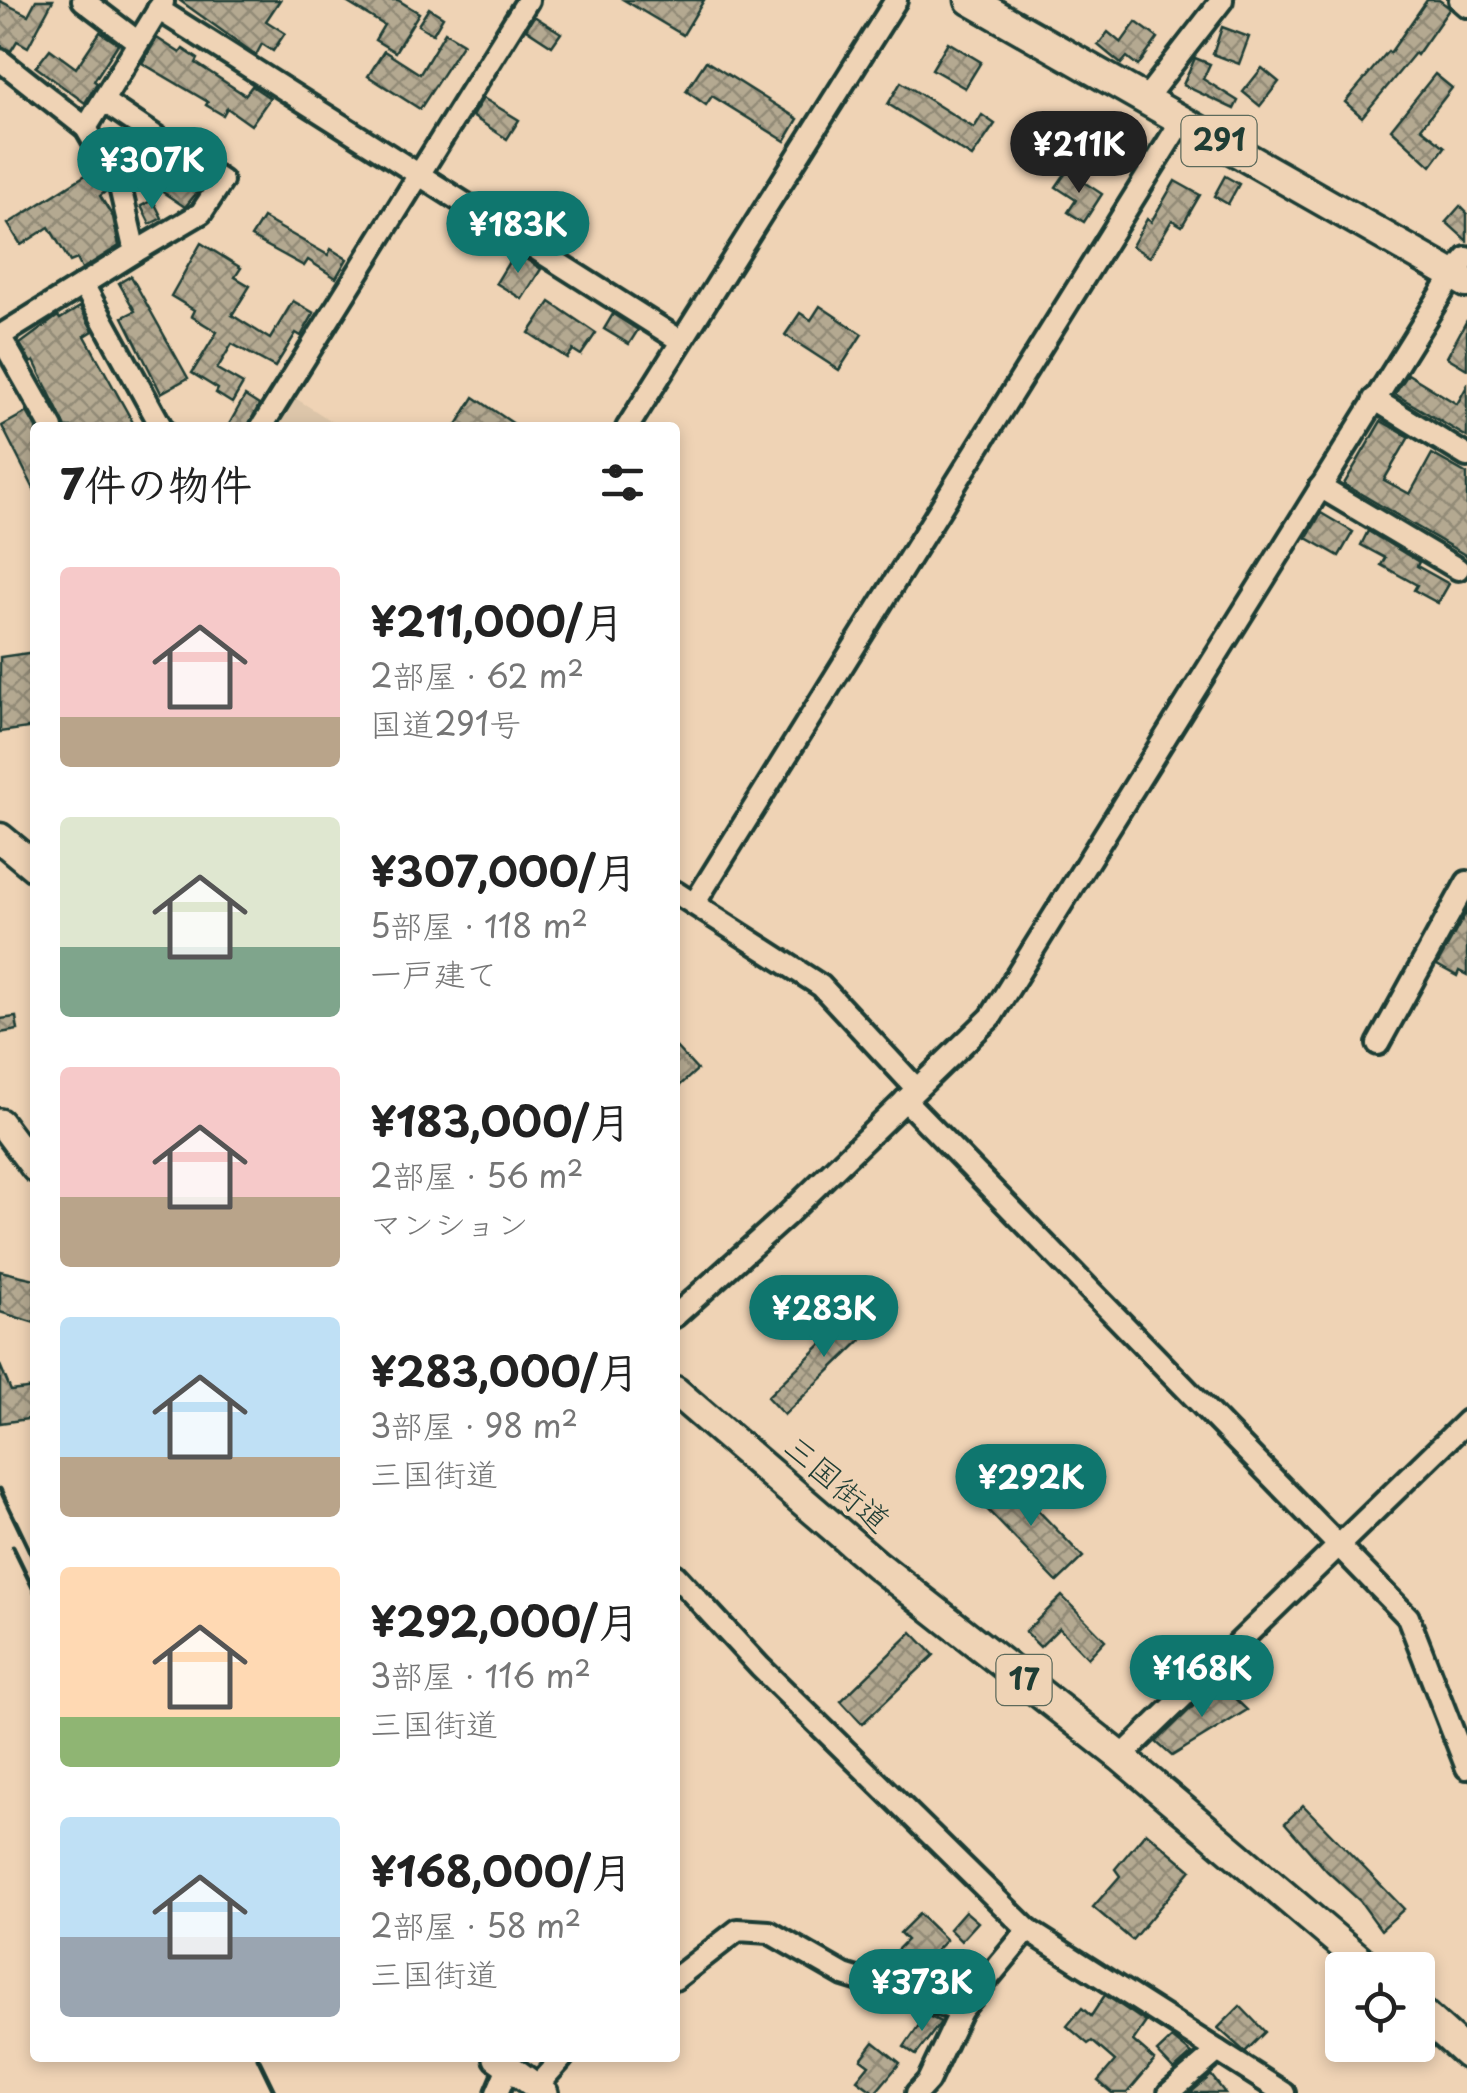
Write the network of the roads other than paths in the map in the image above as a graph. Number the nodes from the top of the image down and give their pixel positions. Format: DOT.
graph roads {
  1 [pos="83,0"];
  2 [pos="528,0"];
  3 [pos="896,0"];
  4 [pos="970,0"];
  5 [pos="1222,0"];
  6 [pos="1460,0"];
  7 [pos="161,5"];
  8 [pos="1467,6"];
  9 [pos="138,42"];
  10 [pos="0,60"];
  11 [pos="1146,98"];
  12 [pos="104,101"];
  13 [pos="1182,120"];
  14 [pos="86,128"];
  15 [pos="419,177"];
  16 [pos="135,252"];
  17 [pos="1462,272"];
  18 [pos="84,286"];
  19 [pos="0,336"];
  20 [pos="681,341"];
  21 [pos="1374,399"];
  22 [pos="49,422"];
  23 [pos="159,422"];
  24 [pos="265,422"];
  25 [pos="631,422"];
  26 [pos="1467,456"];
  27 [pos="1320,487"];
  28 [pos="1458,570"];
  29 [pos="1,840"];
  30 [pos="30,863"];
  31 [pos="1467,882"];
  32 [pos="680,895"];
  33 [pos="694,904"];
  34 [pos="1378,1044"];
  35 [pos="911,1094"];
  36 [pos="0,1122"];
  37 [pos="30,1162"];
  38 [pos="680,1311"];
  39 [pos="680,1395"];
  40 [pos="1467,1421"];
  41 [pos="1336,1546"];
  42 [pos="680,1581"];
  43 [pos="1121,1757"];
  44 [pos="1467,1768"];
  45 [pos="1028,1930"];
  46 [pos="1351,1952"];
  47 [pos="680,1975"];
  48 [pos="961,2011"];
  49 [pos="1435,2025"];
  50 [pos="1218,2051"];
  51 [pos="1467,2054"];
  52 [pos="502,2062"];
  53 [pos="559,2062"];
  54 [pos="540,2090"];
  55 [pos="497,2093"];
  56 [pos="918,2093"];
  57 [pos="1169,2093"];
  58 [pos="1284,2093"];
  1 -- 9 [label="street"];
  2 -- 15 [label="street"];
  3 -- 20 [label="street"];
  4 -- 11 [label="highway, 291"];
  5 -- 11 [label="street"];
  6 -- 8 [label="street"];
  7 -- 9 [label="street"];
  7 -- 15 [label="street"];
  9 -- 12 [label="street"];
  10 -- 14 [label="street"];
  11 -- 13 [label="highway, 291"];
  12 -- 14 [label="street"];
  12 -- 16 [label="street"];
  13 -- 17 [label="highway, 291"];
  13 -- 33 [label="street"];
  14 -- 16 [label="street"];
  15 -- 20 [label="street"];
  15 -- 24 [label="street"];
  16 -- 18 [label="street"];
  17 -- 21 [label="street"];
  18 -- 19 [label="street"];
  18 -- 23 [label="street"];
  19 -- 22 [label="street"];
  20 -- 25 [label="street"];
  21 -- 26 [label="street"];
  21 -- 27 [label="street"];
  27 -- 28 [label="street"];
  27 -- 35 [label="street"];
  29 -- 30 [label="highway"];
  31 -- 34 [label="street"];
  32 -- 33 [label="street"];
  33 -- 35 [label="street"];
  35 -- 38 [label="street"];
  35 -- 41 [label="street"];
  36 -- 37 [label="main road"];
  39 -- 43 [label="highway, 三国街道 / 17"];
  40 -- 41 [label="street"];
  41 -- 43 [label="street"];
  41 -- 44 [label="street"];
  42 -- 45 [label="street"];
  43 -- 46 [label="highway, 三国街道 / 17"];
  45 -- 48 [label="street"];
  45 -- 50 [label="street"];
  47 -- 48 [label="street"];
  48 -- 56 [label="street"];
  49 -- 51 [label="highway"];
  50 -- 57 [label="street"];
  50 -- 58 [label="street"];
  52 -- 54 [label="main road"];
  52 -- 55 [label="street"];
  53 -- 54 [label="street"];
}
